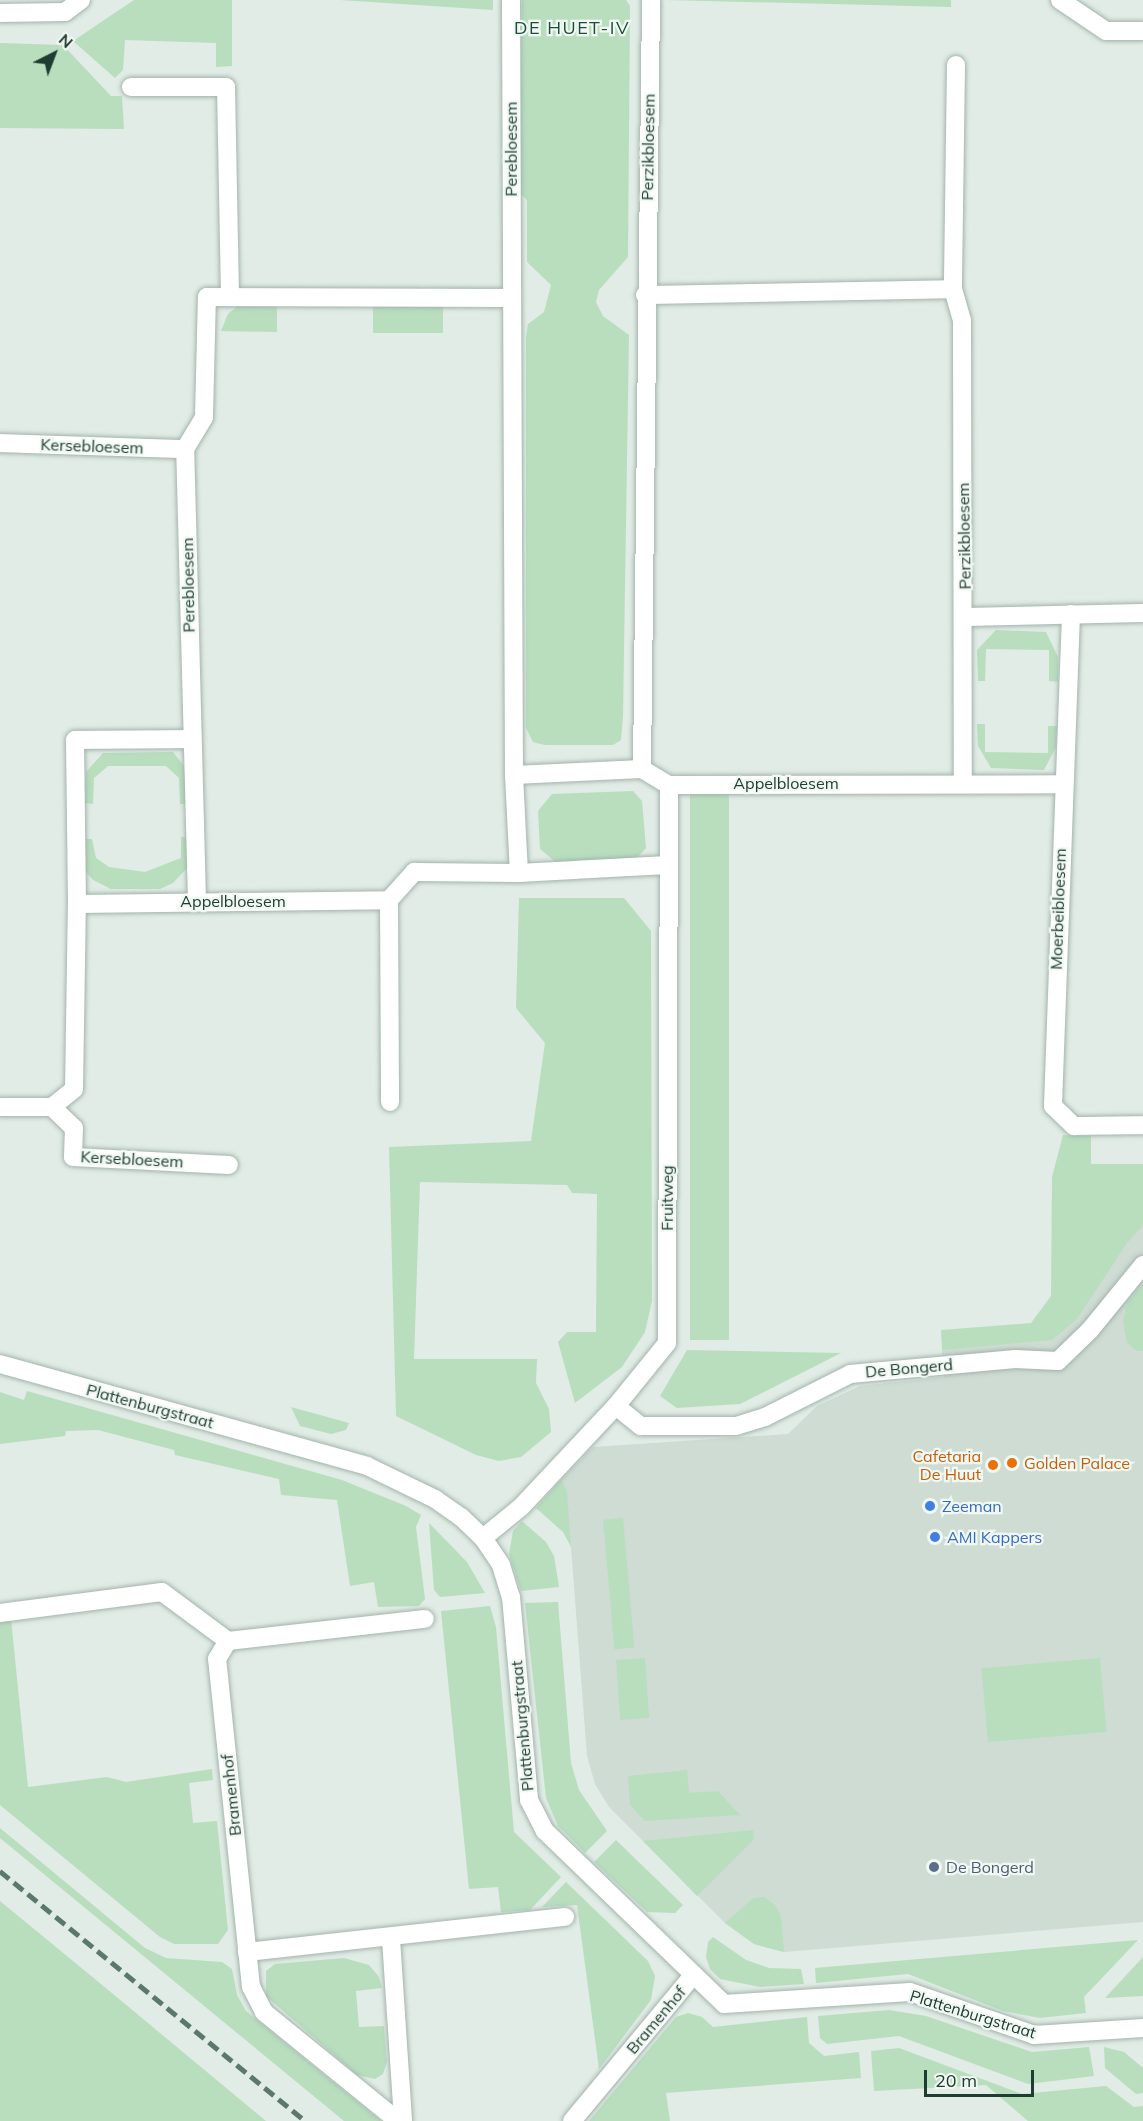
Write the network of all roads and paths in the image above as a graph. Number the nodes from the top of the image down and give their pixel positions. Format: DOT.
graph roads {
  1 [pos="81,0"];
  2 [pos="511,0"];
  3 [pos="651,0"];
  4 [pos="1060,0"];
  5 [pos="0,13"];
  6 [pos="1143,31"];
  7 [pos="956,64"];
  8 [pos="131,87"];
  9 [pos="953,289"];
  10 [pos="645,295"];
  11 [pos="230,296"];
  12 [pos="510,298"];
  13 [pos="0,443"];
  14 [pos="185,449"];
  15 [pos="1071,614"];
  16 [pos="1143,614"];
  17 [pos="965,617"];
  18 [pos="191,739"];
  19 [pos="642,769"];
  20 [pos="514,775"];
  21 [pos="963,784"];
  22 [pos="1062,784"];
  23 [pos="669,785"];
  24 [pos="668,865"];
  25 [pos="519,873"];
  26 [pos="389,900"];
  27 [pos="197,901"];
  28 [pos="77,904"];
  29 [pos="390,1102"];
  30 [pos="0,1107"];
  31 [pos="52,1107"];
  32 [pos="1143,1125"];
  33 [pos="229,1165"];
  34 [pos="1143,1266"];
  35 [pos="0,1364"];
  36 [pos="616,1406"];
  37 [pos="483,1538"];
  38 [pos="0,1613"];
  39 [pos="425,1619"];
  40 [pos="228,1641"];
  41 [pos="565,1917"];
  42 [pos="391,1939"];
  43 [pos="246,1952"];
  44 [pos="693,1975"];
  45 [pos="1143,2028"];
  46 [pos="398,2121"];
  47 [pos="403,2121"];
  48 [pos="572,2121"];
  1 -- 5 [label="street"];
  2 -- 12 [label="street, Perebloesem"];
  3 -- 10 [label="street, Perzikbloesem"];
  4 -- 6 [label="street"];
  7 -- 9 [label="street, Perzikbloesem"];
  8 -- 11 [label="street"];
  9 -- 10 [label="street"];
  9 -- 17 [label="street, Perzikbloesem"];
  10 -- 19 [label="street, Perzikbloesem"];
  11 -- 12 [label="street"];
  11 -- 14 [label="street"];
  12 -- 20 [label="street, Perebloesem"];
  13 -- 14 [label="street, Kersebloesem"];
  14 -- 18 [label="street, Perebloesem"];
  15 -- 16 [label="street"];
  15 -- 17 [label="street"];
  15 -- 22 [label="street, Moerbeibloesem"];
  17 -- 21 [label="street, Perzikbloesem"];
  18 -- 27 [label="street, Perebloesem"];
  18 -- 28 [label="street"];
  19 -- 20 [label="street"];
  19 -- 23 [label="street"];
  20 -- 25 [label="street, Perebloesem"];
  21 -- 22 [label="street, Appelbloesem"];
  21 -- 23 [label="street, Appelbloesem"];
  22 -- 32 [label="street, Moerbeibloesem"];
  23 -- 24 [label="street, Fruitweg"];
  24 -- 25 [label="street"];
  24 -- 36 [label="street, Fruitweg"];
  25 -- 26 [label="street"];
  26 -- 27 [label="street, Appelbloesem"];
  26 -- 29 [label="street"];
  27 -- 28 [label="street, Appelbloesem"];
  28 -- 31 [label="street"];
  30 -- 31 [label="street"];
  31 -- 33 [label="street, Kersebloesem"];
  34 -- 36 [label="street, De Bongerd"];
  35 -- 37 [label="street, Plattenburgstraat"];
  36 -- 37 [label="street, Fruitweg"];
  37 -- 44 [label="street, Plattenburgstraat"];
  38 -- 40 [label="street"];
  39 -- 40 [label="street"];
  40 -- 43 [label="street, Bramenhof"];
  41 -- 42 [label="street"];
  42 -- 43 [label="street"];
  42 -- 47 [label="street"];
  43 -- 46 [label="street, Bramenhof"];
  44 -- 45 [label="street, Plattenburgstraat"];
  44 -- 48 [label="street, Bramenhof"];
}
